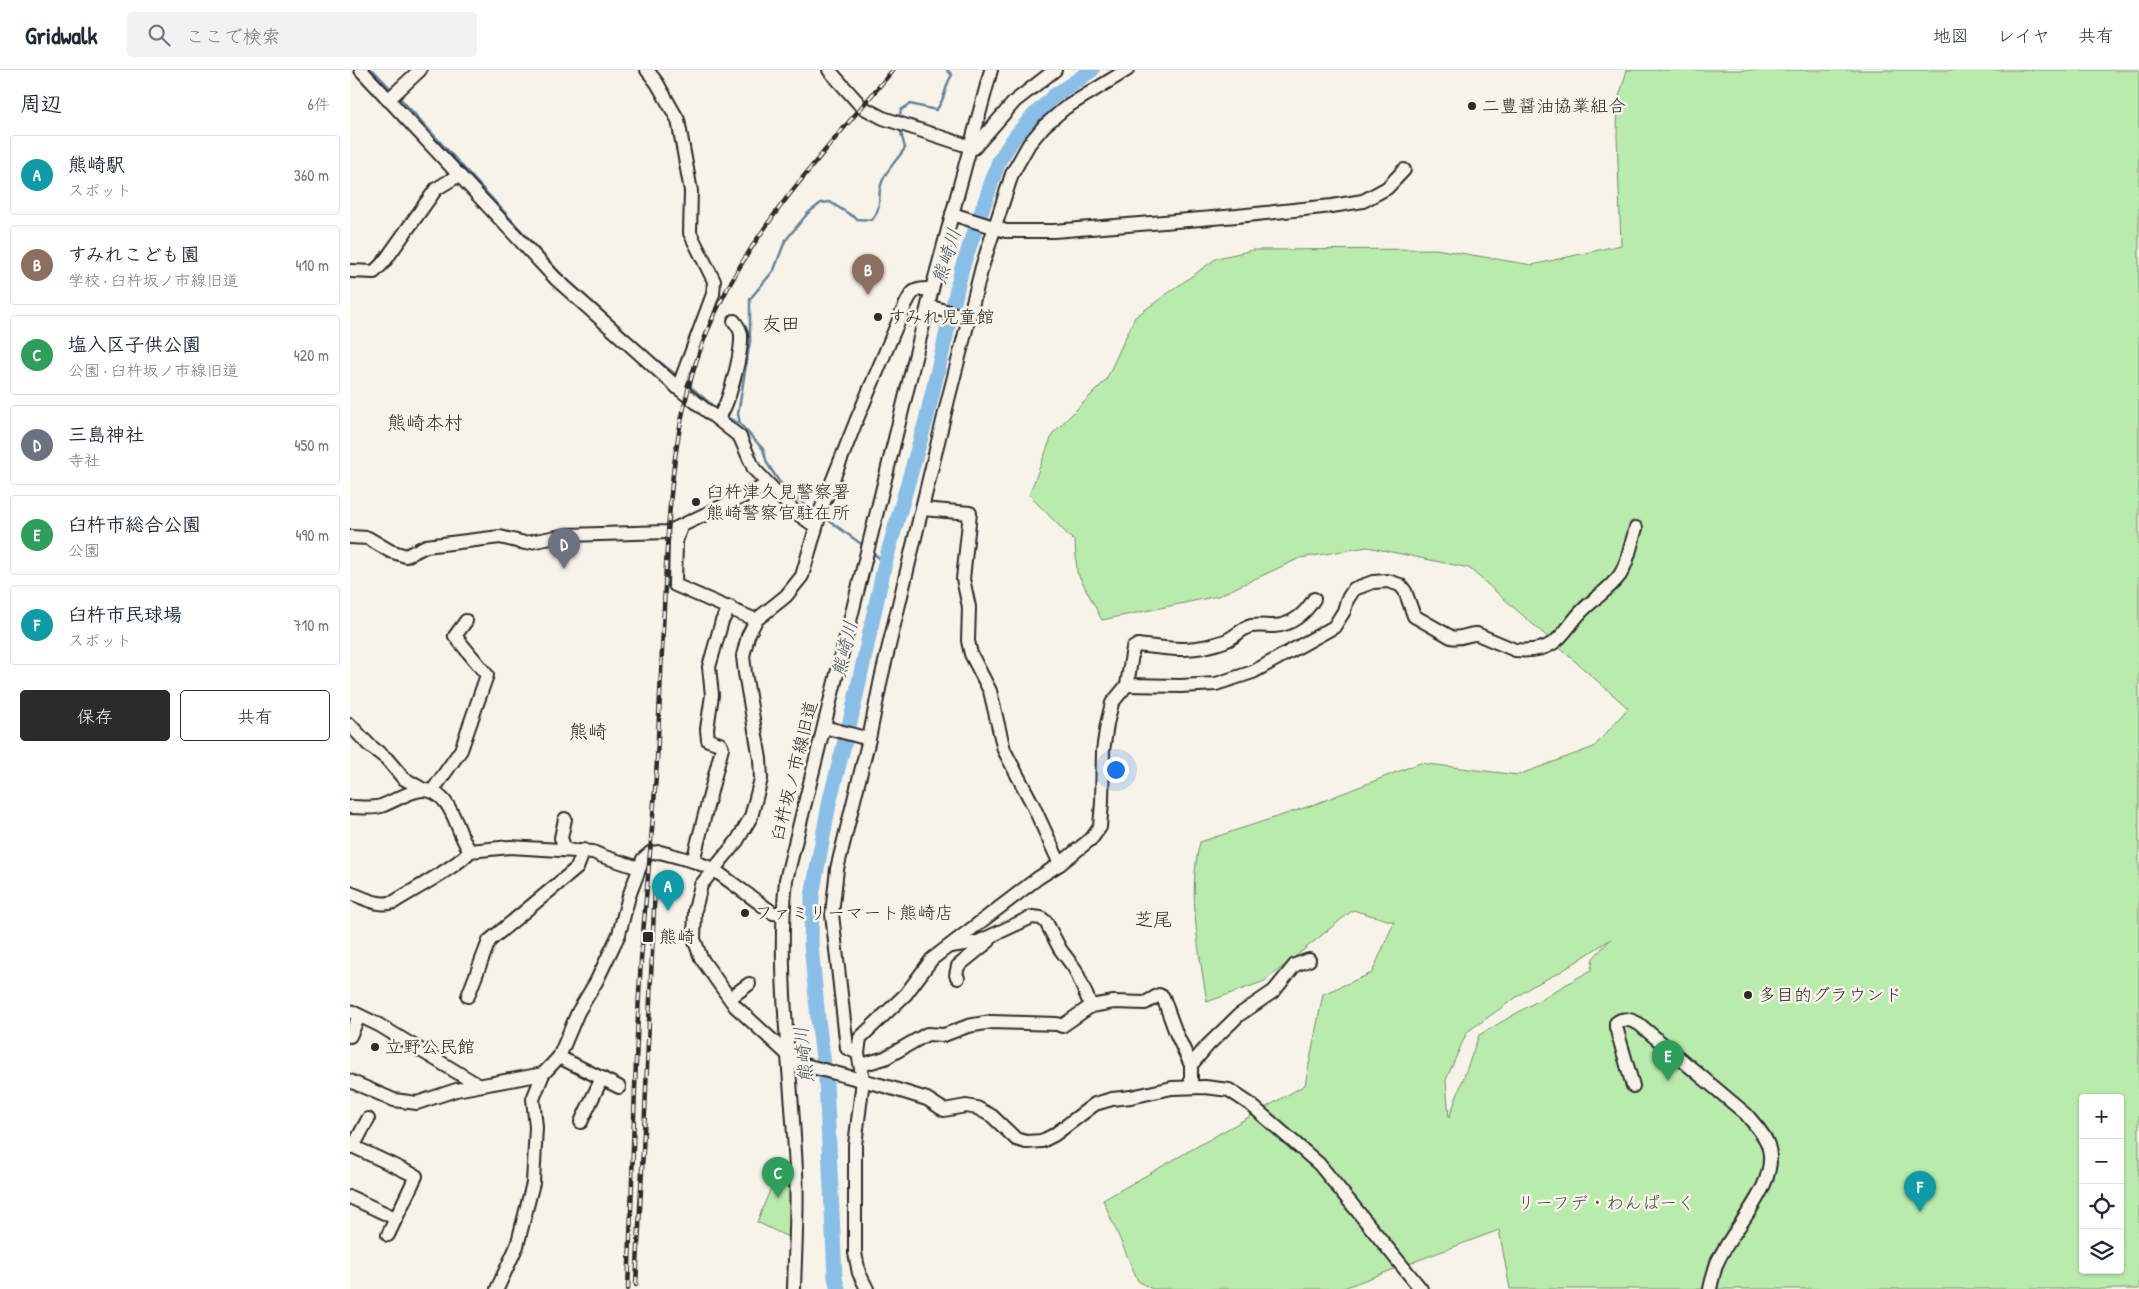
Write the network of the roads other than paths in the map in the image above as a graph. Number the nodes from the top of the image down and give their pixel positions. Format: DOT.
graph roads {
  1 [pos="361,70"];
  2 [pos="647,70"];
  3 [pos="829,70"];
  4 [pos="991,70"];
  5 [pos="1055,70"];
  6 [pos="1127,70"];
  7 [pos="413,72"];
  8 [pos="392,96"];
  9 [pos="970,148"];
  10 [pos="1404,170"];
  11 [pos="459,175"];
  12 [pos="956,216"];
  13 [pos="996,228"];
  14 [pos="350,271"];
  15 [pos="932,289"];
  16 [pos="932,308"];
  17 [pos="968,318"];
  18 [pos="734,321"];
  19 [pos="680,383"];
  20 [pos="721,415"];
  21 [pos="767,484"];
  22 [pos="922,509"];
  23 [pos="816,524"];
  24 [pos="681,527"];
  25 [pos="1636,528"];
  26 [pos="350,537"];
  27 [pos="1314,599"];
  28 [pos="730,607"];
  29 [pos="756,620"];
  30 [pos="466,621"];
  31 [pos="1127,685"];
  32 [pos="350,725"];
  33 [pos="826,728"];
  34 [pos="868,739"];
  35 [pos="427,790"];
  36 [pos="350,807"];
  37 [pos="565,819"];
  38 [pos="565,849"];
  39 [pos="584,850"];
  40 [pos="470,851"];
  41 [pos="693,861"];
  42 [pos="1060,864"];
  43 [pos="639,868"];
  44 [pos="713,869"];
  45 [pos="350,894"];
  46 [pos="782,914"];
  47 [pos="996,934"];
  48 [pos="951,946"];
  49 [pos="1309,960"];
  50 [pos="958,978"];
  51 [pos="749,984"];
  52 [pos="468,996"];
  53 [pos="731,997"];
  54 [pos="1091,1006"];
  55 [pos="355,1014"];
  56 [pos="350,1036"];
  57 [pos="559,1057"];
  58 [pos="860,1059"];
  59 [pos="793,1060"];
  60 [pos="1191,1065"];
  61 [pos="543,1074"];
  62 [pos="602,1078"];
  63 [pos="858,1079"];
  64 [pos="350,1081"];
  65 [pos="478,1085"];
  66 [pos="1191,1086"];
  67 [pos="1633,1086"];
  68 [pos="619,1087"];
  69 [pos="368,1119"];
  70 [pos="581,1122"];
  71 [pos="352,1146"];
  72 [pos="350,1197"];
  73 [pos="395,1218"];
  74 [pos="388,1236"];
  75 [pos="797,1286"];
  76 [pos="497,1289"];
  77 [pos="867,1289"];
  78 [pos="1421,1289"];
  79 [pos="1710,1289"];
  1 -- 8 [label="street"];
  2 -- 19 [label="street"];
  3 -- 9 [label="street"];
  4 -- 9 [label="street, 臼杵坂ノ市線旧道"];
  5 -- 9 [label="street"];
  6 -- 13 [label="street"];
  7 -- 8 [label="street"];
  8 -- 11 [label="street"];
  9 -- 12 [label="street, 臼杵坂ノ市線旧道"];
  10 -- 13 [label="street"];
  11 -- 14 [label="street"];
  11 -- 19 [label="street"];
  12 -- 13 [label="street"];
  12 -- 15 [label="street, 臼杵坂ノ市線旧道"];
  13 -- 17 [label="street"];
  15 -- 16 [label="street, 臼杵坂ノ市線旧道"];
  15 -- 23 [label="street"];
  16 -- 17 [label="street"];
  16 -- 33 [label="street, 臼杵坂ノ市線旧道"];
  17 -- 22 [label="street"];
  18 -- 20 [label="street"];
  19 -- 20 [label="street"];
  20 -- 21 [label="street"];
  21 -- 23 [label="street"];
  21 -- 24 [label="street"];
  22 -- 34 [label="street"];
  22 -- 42 [label="street"];
  23 -- 29 [label="street"];
  24 -- 26 [label="street"];
  24 -- 28 [label="street"];
  25 -- 31 [label="street"];
  27 -- 31 [label="street"];
  28 -- 29 [label="street"];
  28 -- 41 [label="street"];
  29 -- 44 [label="street"];
  30 -- 35 [label="street"];
  31 -- 42 [label="street"];
  32 -- 35 [label="street"];
  33 -- 34 [label="street"];
  33 -- 46 [label="street, 臼杵坂ノ市線旧道"];
  34 -- 58 [label="street"];
  35 -- 36 [label="street"];
  35 -- 40 [label="street"];
  37 -- 38 [label="street"];
  38 -- 39 [label="street"];
  38 -- 40 [label="street"];
  39 -- 43 [label="street"];
  39 -- 52 [label="street"];
  40 -- 45 [label="street"];
  41 -- 43 [label="street"];
  41 -- 44 [label="street"];
  42 -- 48 [label="street"];
  43 -- 57 [label="street"];
  44 -- 46 [label="street"];
  44 -- 53 [label="street"];
  46 -- 59 [label="street, 臼杵坂ノ市線旧道"];
  47 -- 48 [label="street"];
  47 -- 50 [label="street"];
  47 -- 54 [label="street"];
  48 -- 58 [label="street"];
  49 -- 60 [label="street"];
  51 -- 53 [label="street"];
  53 -- 59 [label="street"];
  54 -- 58 [label="street"];
  54 -- 60 [label="street"];
  55 -- 56 [label="street"];
  55 -- 65 [label="street"];
  57 -- 61 [label="street"];
  57 -- 62 [label="street"];
  58 -- 63 [label="street"];
  59 -- 63 [label="street"];
  59 -- 75 [label="street, 臼杵坂ノ市線旧道"];
  60 -- 66 [label="street"];
  61 -- 65 [label="street"];
  61 -- 76 [label="street"];
  62 -- 68 [label="street"];
  62 -- 70 [label="street"];
  63 -- 66 [label="street"];
  63 -- 77 [label="street"];
  64 -- 65 [label="street"];
  66 -- 78 [label="street"];
  67 -- 79 [label="street"];
  69 -- 71 [label="street"];
  71 -- 73 [label="street"];
  72 -- 73 [label="street"];
  73 -- 74 [label="street"];
}
